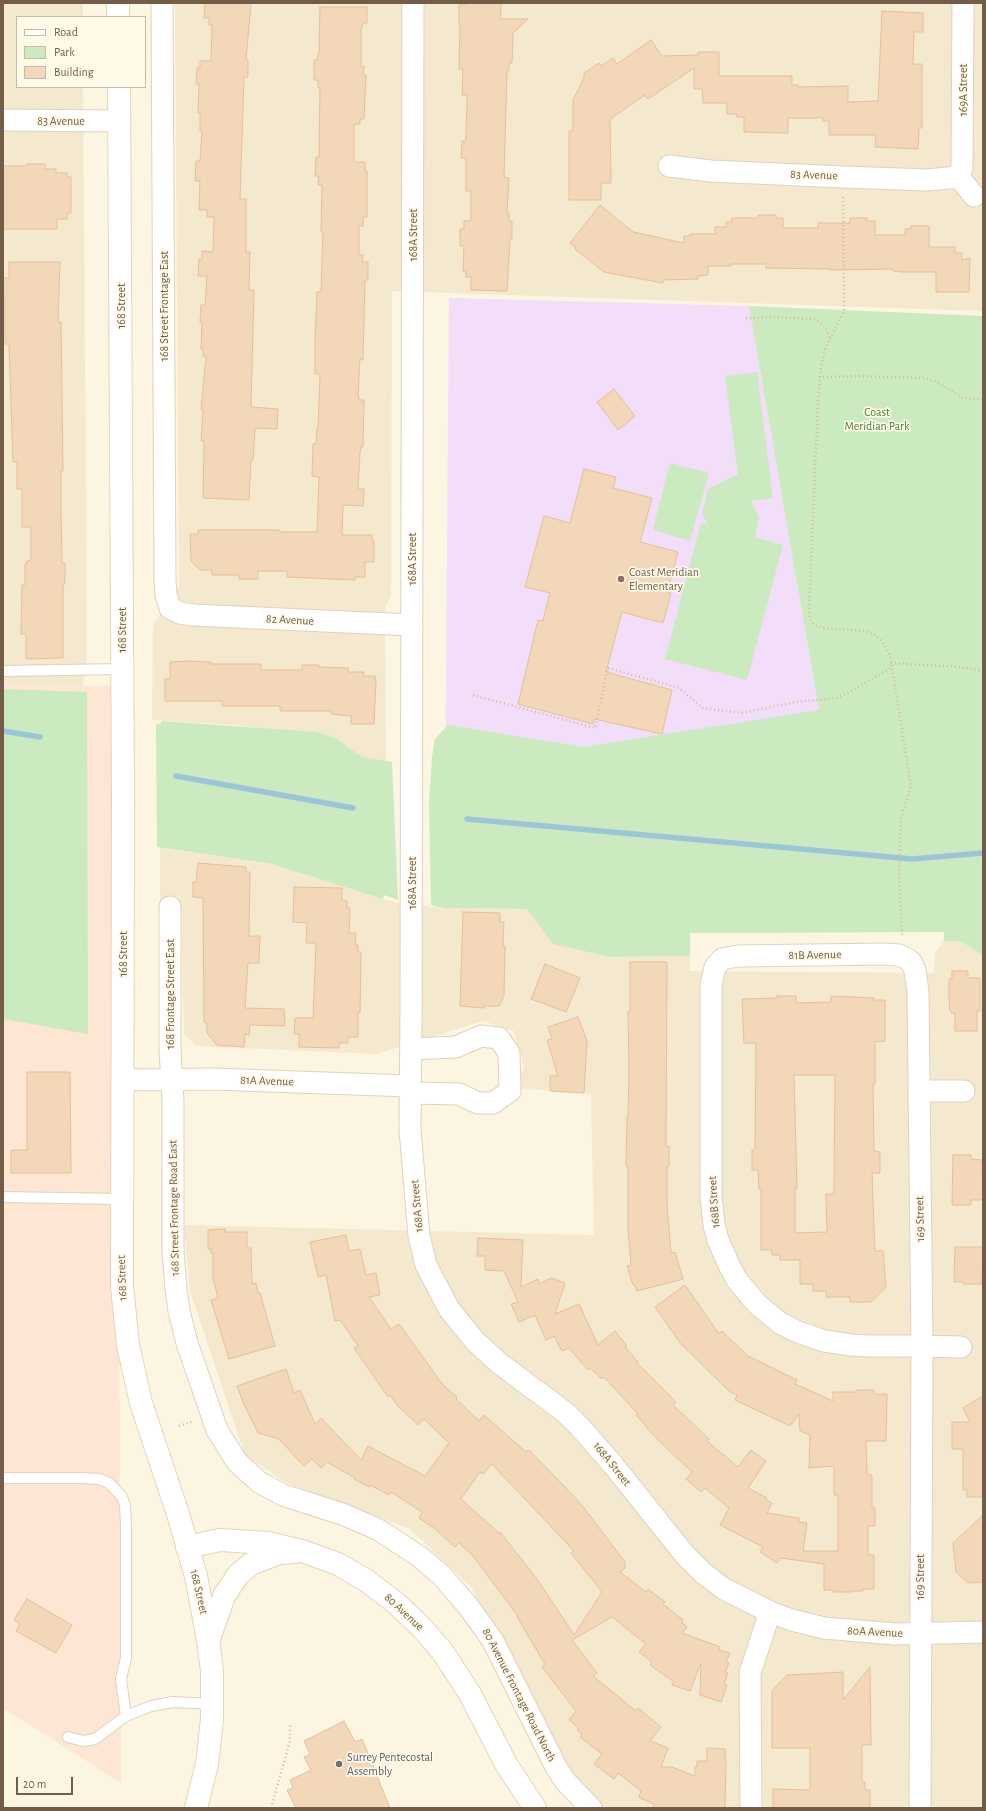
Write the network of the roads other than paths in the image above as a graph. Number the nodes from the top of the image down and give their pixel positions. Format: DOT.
graph roads {
  1 [pos="162,3"];
  2 [pos="413,3"];
  3 [pos="963,3"];
  4 [pos="119,88"];
  5 [pos="3,120"];
  6 [pos="120,121"];
  7 [pos="670,166"];
  8 [pos="959,177"];
  9 [pos="974,196"];
  10 [pos="170,608"];
  11 [pos="412,625"];
  12 [pos="122,669"];
  13 [pos="3,671"];
  14 [pos="170,907"];
  15 [pos="907,959"];
  16 [pos="718,962"];
  17 [pos="411,1049"];
  18 [pos="123,1080"];
  19 [pos="172,1080"];
  20 [pos="410,1090"];
  21 [pos="919,1091"];
  22 [pos="964,1091"];
  23 [pos="3,1197"];
  24 [pos="121,1199"];
  25 [pos="922,1346"];
  26 [pos="961,1347"];
  27 [pos="3,1478"];
  28 [pos="259,1482"];
  29 [pos="187,1547"];
  30 [pos="305,1552"];
  31 [pos="770,1612"];
  32 [pos="983,1632"];
  33 [pos="920,1634"];
  34 [pos="208,1640"];
  35 [pos="213,1704"];
  36 [pos="126,1716"];
  37 [pos="68,1737"];
  38 [pos="196,1808"];
  39 [pos="534,1808"];
  40 [pos="591,1808"];
  41 [pos="751,1808"];
  42 [pos="920,1808"];
  1 -- 10 [label="street, 168 Street Frontage East"];
  2 -- 11 [label="street, 168A Street"];
  3 -- 8 [label="street, 169A Street"];
  4 -- 6 [label="main road, 168 Street"];
  5 -- 6 [label="street, 83 Avenue"];
  6 -- 12 [label="main road, 168 Street"];
  7 -- 8 [label="street, 83 Avenue"];
  8 -- 9 [label="street"];
  10 -- 11 [label="street, 82 Avenue"];
  11 -- 17 [label="street, 168A Street"];
  12 -- 13 [label="lane"];
  12 -- 18 [label="main road, 168 Street"];
  14 -- 19 [label="street, 168 Frontage Street East"];
  15 -- 16 [label="street, 81B Avenue"];
  15 -- 21 [label="street, 169 Street"];
  16 -- 25 [label="street, 168B Street"];
  17 -- 20 [label="street, 168A Street"];
  17 -- 20 [label="street, 81A Avenue"];
  18 -- 19 [label="street, 81A Avenue"];
  18 -- 24 [label="main road, 168 Street"];
  19 -- 20 [label="street, 81A Avenue"];
  19 -- 28 [label="street, 168 Street Frontage Road East"];
  20 -- 31 [label="street, 168A Street"];
  21 -- 22 [label="street"];
  21 -- 25 [label="street, 169 Street"];
  23 -- 24 [label="lane"];
  24 -- 29 [label="main road, 168 Street"];
  25 -- 26 [label="street"];
  25 -- 33 [label="street, 169 Street"];
  27 -- 36 [label="lane"];
  28 -- 40 [label="street, 80 Avenue Frontage Road North"];
  29 -- 30 [label="main road, 80 Avenue"];
  29 -- 34 [label="main road, 168 Street"];
  30 -- 34 [label="main road"];
  30 -- 39 [label="main road, 80 Avenue"];
  31 -- 33 [label="street, 80A Avenue"];
  31 -- 41 [label="street"];
  32 -- 33 [label="street, 80A Avenue"];
  33 -- 42 [label="street, 169 Street"];
  34 -- 35 [label="main road, 168 Street"];
  35 -- 36 [label="lane"];
  35 -- 38 [label="main road, 168 Street"];
  36 -- 37 [label="lane"];
}
